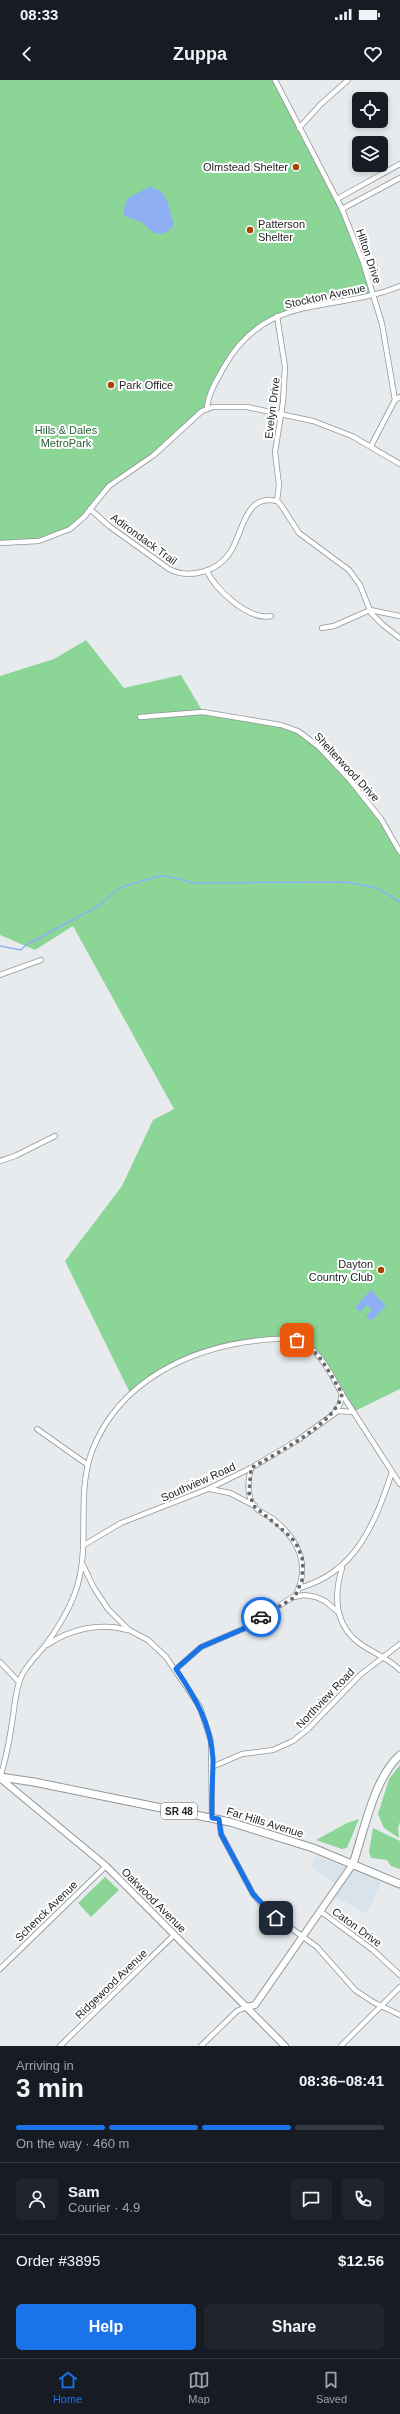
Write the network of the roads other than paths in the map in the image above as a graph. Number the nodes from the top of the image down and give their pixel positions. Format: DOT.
graph roads {
  1 [pos="275,80"];
  2 [pos="348,80"];
  3 [pos="299,128"];
  4 [pos="400,164"];
  5 [pos="400,178"];
  6 [pos="337,199"];
  7 [pos="342,209"];
  8 [pos="400,286"];
  9 [pos="373,295"];
  10 [pos="277,316"];
  11 [pos="400,397"];
  12 [pos="394,400"];
  13 [pos="207,409"];
  14 [pos="282,413"];
  15 [pos="371,446"];
  16 [pos="400,464"];
  17 [pos="276,501"];
  18 [pos="90,509"];
  19 [pos="0,543"];
  20 [pos="207,571"];
  21 [pos="370,610"];
  22 [pos="270,616"];
  23 [pos="400,616"];
  24 [pos="322,628"];
  25 [pos="400,638"];
  26 [pos="140,717"];
  27 [pos="400,852"];
  28 [pos="41,960"];
  29 [pos="0,975"];
  30 [pos="55,1136"];
  31 [pos="0,1161"];
  32 [pos="342,1393"];
  33 [pos="354,1412"];
  34 [pos="334,1413"];
  35 [pos="37,1429"];
  36 [pos="88,1465"];
  37 [pos="251,1468"];
  38 [pos="392,1472"];
  39 [pos="400,1484"];
  40 [pos="209,1489"];
  41 [pos="254,1506"];
  42 [pos="84,1545"];
  43 [pos="82,1564"];
  44 [pos="342,1568"];
  45 [pos="299,1588"];
  46 [pos="295,1597"];
  47 [pos="338,1612"];
  48 [pos="129,1630"];
  49 [pos="400,1644"];
  50 [pos="44,1646"];
  51 [pos="384,1656"];
  52 [pos="0,1662"];
  53 [pos="176,1669"];
  54 [pos="400,1670"];
  55 [pos="19,1682"];
  56 [pos="400,1755"];
  57 [pos="212,1767"];
  58 [pos="0,1777"];
  59 [pos="216,1819"];
  60 [pos="353,1864"];
  61 [pos="106,1866"];
  62 [pos="400,1884"];
  63 [pos="320,1911"];
  64 [pos="174,1935"];
  65 [pos="303,1937"];
  66 [pos="0,1969"];
  67 [pos="400,1975"];
  68 [pos="400,1987"];
  69 [pos="380,2006"];
  70 [pos="246,2008"];
  71 [pos="400,2016"];
  72 [pos="60,2046"];
  73 [pos="201,2046"];
  74 [pos="285,2046"];
  75 [pos="341,2046"];
  1 -- 3 [label="street, Hilton Drive"];
  2 -- 3 [label="street"];
  3 -- 6 [label="street, Hilton Drive"];
  4 -- 6 [label="street"];
  5 -- 7 [label="street"];
  6 -- 7 [label="street, Hilton Drive"];
  7 -- 9 [label="street, Hilton Drive"];
  8 -- 9 [label="street, Stockton Avenue"];
  9 -- 10 [label="street, Stockton Avenue"];
  9 -- 12 [label="street, Hilton Drive"];
  10 -- 13 [label="street, Stockton Avenue"];
  10 -- 14 [label="street, Evelyn Drive"];
  11 -- 12 [label="street"];
  12 -- 15 [label="street"];
  13 -- 14 [label="street"];
  13 -- 18 [label="street"];
  14 -- 15 [label="street"];
  14 -- 17 [label="street, Evelyn Drive"];
  15 -- 16 [label="street"];
  17 -- 20 [label="street, Adirondack Trail"];
  17 -- 21 [label="street"];
  18 -- 19 [label="street"];
  18 -- 20 [label="street, Adirondack Trail"];
  20 -- 22 [label="street"];
  21 -- 23 [label="street"];
  21 -- 24 [label="street"];
  21 -- 25 [label="street"];
  26 -- 27 [label="street, Shelterwood Drive"];
  28 -- 29 [label="street"];
  30 -- 31 [label="street"];
  32 -- 33 [label="street"];
  32 -- 34 [label="street"];
  32 -- 36 [label="street"];
  33 -- 34 [label="street"];
  33 -- 38 [label="street"];
  34 -- 37 [label="street, Southview Road"];
  35 -- 36 [label="street"];
  36 -- 42 [label="street"];
  37 -- 40 [label="street, Southview Road"];
  37 -- 41 [label="street"];
  38 -- 39 [label="street"];
  38 -- 44 [label="street"];
  40 -- 41 [label="street"];
  40 -- 42 [label="street, Southview Road"];
  41 -- 45 [label="street"];
  42 -- 43 [label="street"];
  43 -- 48 [label="street"];
  43 -- 50 [label="street"];
  44 -- 45 [label="street"];
  44 -- 47 [label="street"];
  45 -- 46 [label="street"];
  46 -- 47 [label="street"];
  46 -- 53 [label="street"];
  47 -- 51 [label="street"];
  48 -- 50 [label="street"];
  48 -- 53 [label="street"];
  49 -- 51 [label="street, Northview Road"];
  50 -- 55 [label="street"];
  51 -- 54 [label="street"];
  51 -- 57 [label="street, Northview Road"];
  52 -- 55 [label="street"];
  53 -- 57 [label="street"];
  55 -- 58 [label="street"];
  56 -- 60 [label="main road"];
  57 -- 59 [label="street"];
  58 -- 59 [label="main road, Far Hills Avenue / SR 48"];
  58 -- 61 [label="street, Oakwood Avenue"];
  59 -- 60 [label="main road, Far Hills Avenue / SR 48"];
  59 -- 65 [label="street"];
  60 -- 62 [label="main road, Far Hills Avenue / SR 48"];
  60 -- 63 [label="street"];
  61 -- 64 [label="street, Oakwood Avenue"];
  61 -- 66 [label="street, Schenck Avenue"];
  63 -- 65 [label="street"];
  63 -- 67 [label="street, Caton Drive"];
  64 -- 70 [label="street, Oakwood Avenue"];
  64 -- 72 [label="street, Ridgewood Avenue"];
  65 -- 69 [label="street"];
  65 -- 70 [label="street"];
  68 -- 69 [label="street"];
  69 -- 71 [label="street"];
  69 -- 75 [label="street"];
  70 -- 73 [label="street"];
  70 -- 74 [label="street, Oakwood Avenue"];
}
